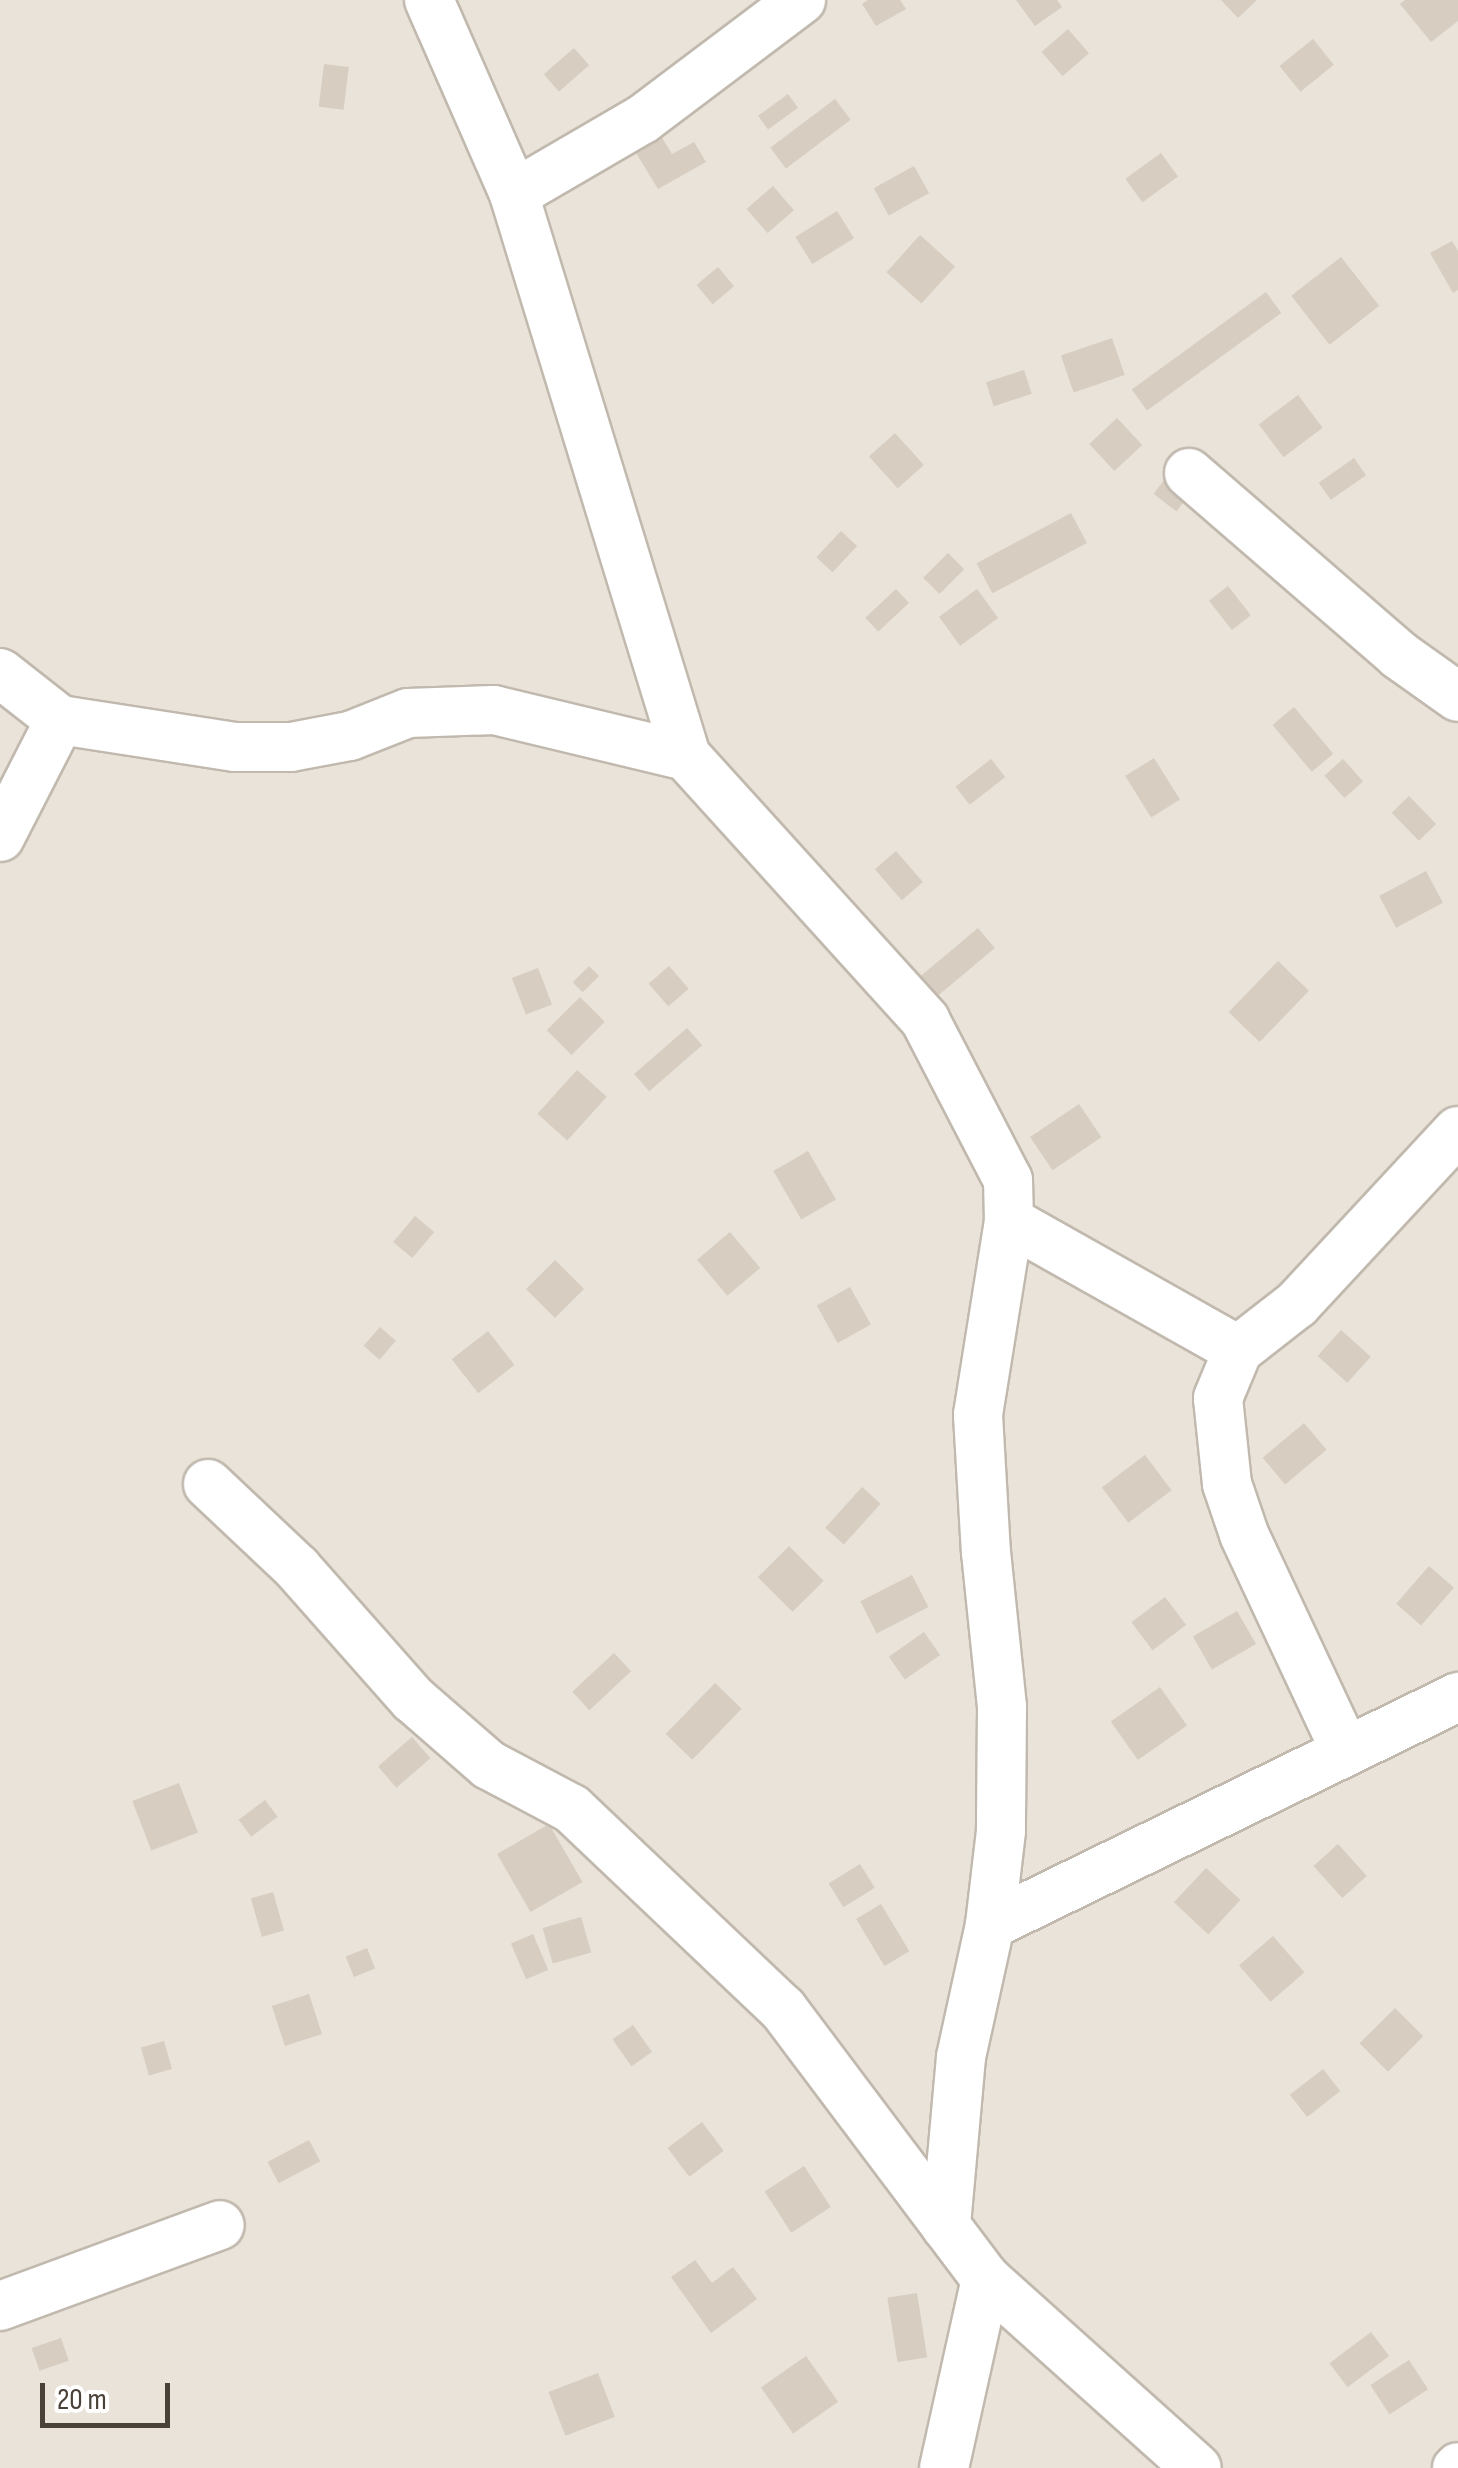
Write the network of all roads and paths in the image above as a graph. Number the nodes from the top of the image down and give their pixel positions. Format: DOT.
graph roads {
  1 [pos="429,0"];
  2 [pos="801,0"];
  3 [pos="514,194"];
  4 [pos="1189,473"];
  5 [pos="0,673"];
  6 [pos="1458,697"];
  7 [pos="60,720"];
  8 [pos="686,756"];
  9 [pos="0,838"];
  10 [pos="1458,1131"];
  11 [pos="1010,1221"];
  12 [pos="1238,1350"];
  13 [pos="208,1484"];
  14 [pos="1458,1697"];
  15 [pos="1346,1750"];
  16 [pos="990,1925"];
  17 [pos="220,2226"];
  18 [pos="946,2226"];
  19 [pos="986,2279"];
  20 [pos="0,2306"];
  21 [pos="944,2468"];
  22 [pos="1197,2468"];
  1 -- 3 [label="street"];
  2 -- 3 [label="street"];
  3 -- 8 [label="street"];
  4 -- 6 [label="street"];
  5 -- 7 [label="street"];
  7 -- 8 [label="street"];
  7 -- 9 [label="street"];
  8 -- 11 [label="street"];
  10 -- 12 [label="street"];
  11 -- 12 [label="street"];
  11 -- 16 [label="street"];
  12 -- 15 [label="street"];
  13 -- 18 [label="street"];
  14 -- 15 [label="street"];
  15 -- 16 [label="street"];
  16 -- 18 [label="street"];
  17 -- 20 [label="street"];
  18 -- 19 [label="street"];
  19 -- 21 [label="street"];
  19 -- 22 [label="street"];
}
